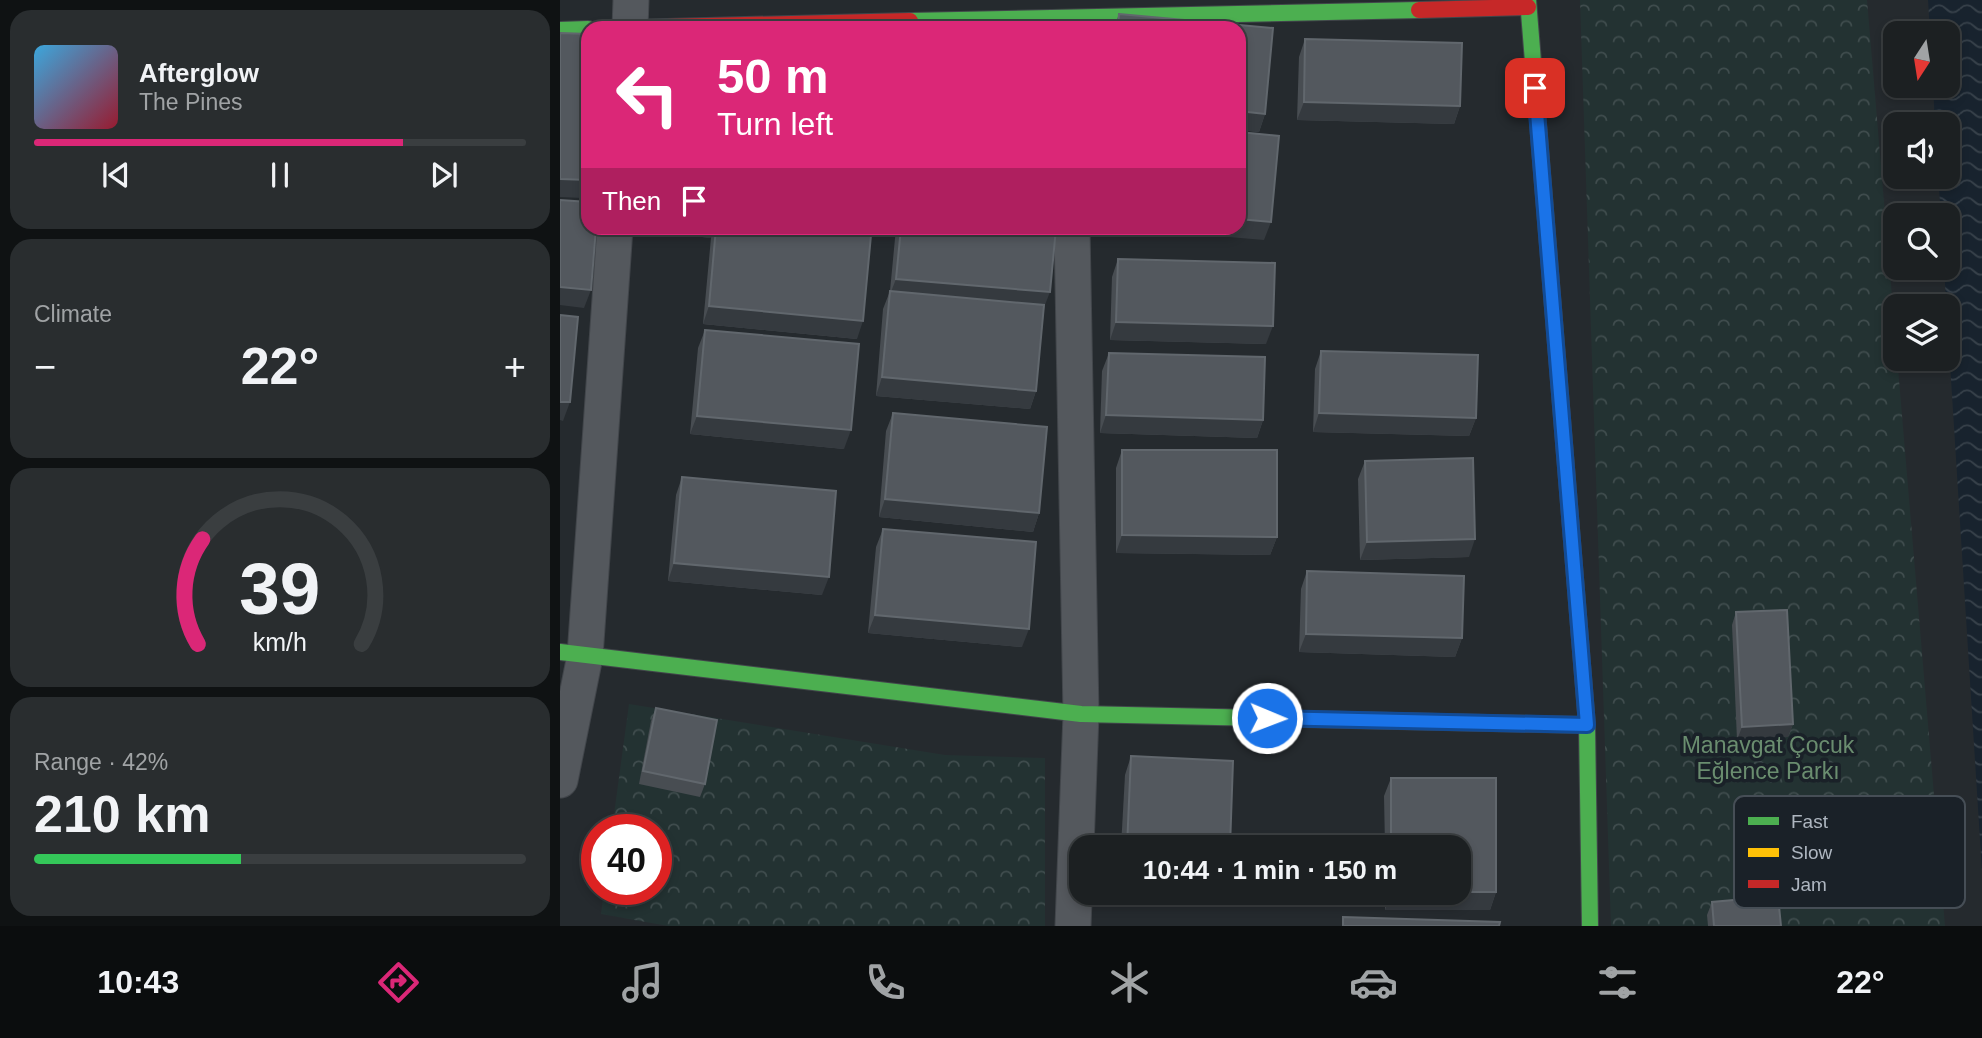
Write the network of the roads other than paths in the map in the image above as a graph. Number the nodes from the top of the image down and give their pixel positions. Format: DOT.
graph roads {
  1 [pos="631,0"];
  2 [pos="1528,4"];
  3 [pos="1068,15"];
  4 [pos="630,21"];
  5 [pos="865,21"];
  6 [pos="581,29"];
  7 [pos="560,30"];
  8 [pos="614,235"];
  9 [pos="1072,235"];
  10 [pos="572,654"];
  11 [pos="1081,714"];
  12 [pos="1587,725"];
  13 [pos="560,780"];
  14 [pos="1073,926"];
  15 [pos="1590,926"];
  1 -- 4 [label="street"];
  2 -- 3 [label="street"];
  2 -- 12 [label="street"];
  3 -- 5 [label="street"];
  6 -- 7 [label="street"];
  8 -- 10 [label="street"];
  9 -- 11 [label="street"];
  10 -- 11 [label="street"];
  10 -- 13 [label="street"];
  11 -- 12 [label="street"];
  11 -- 14 [label="street"];
  12 -- 15 [label="street"];
}
